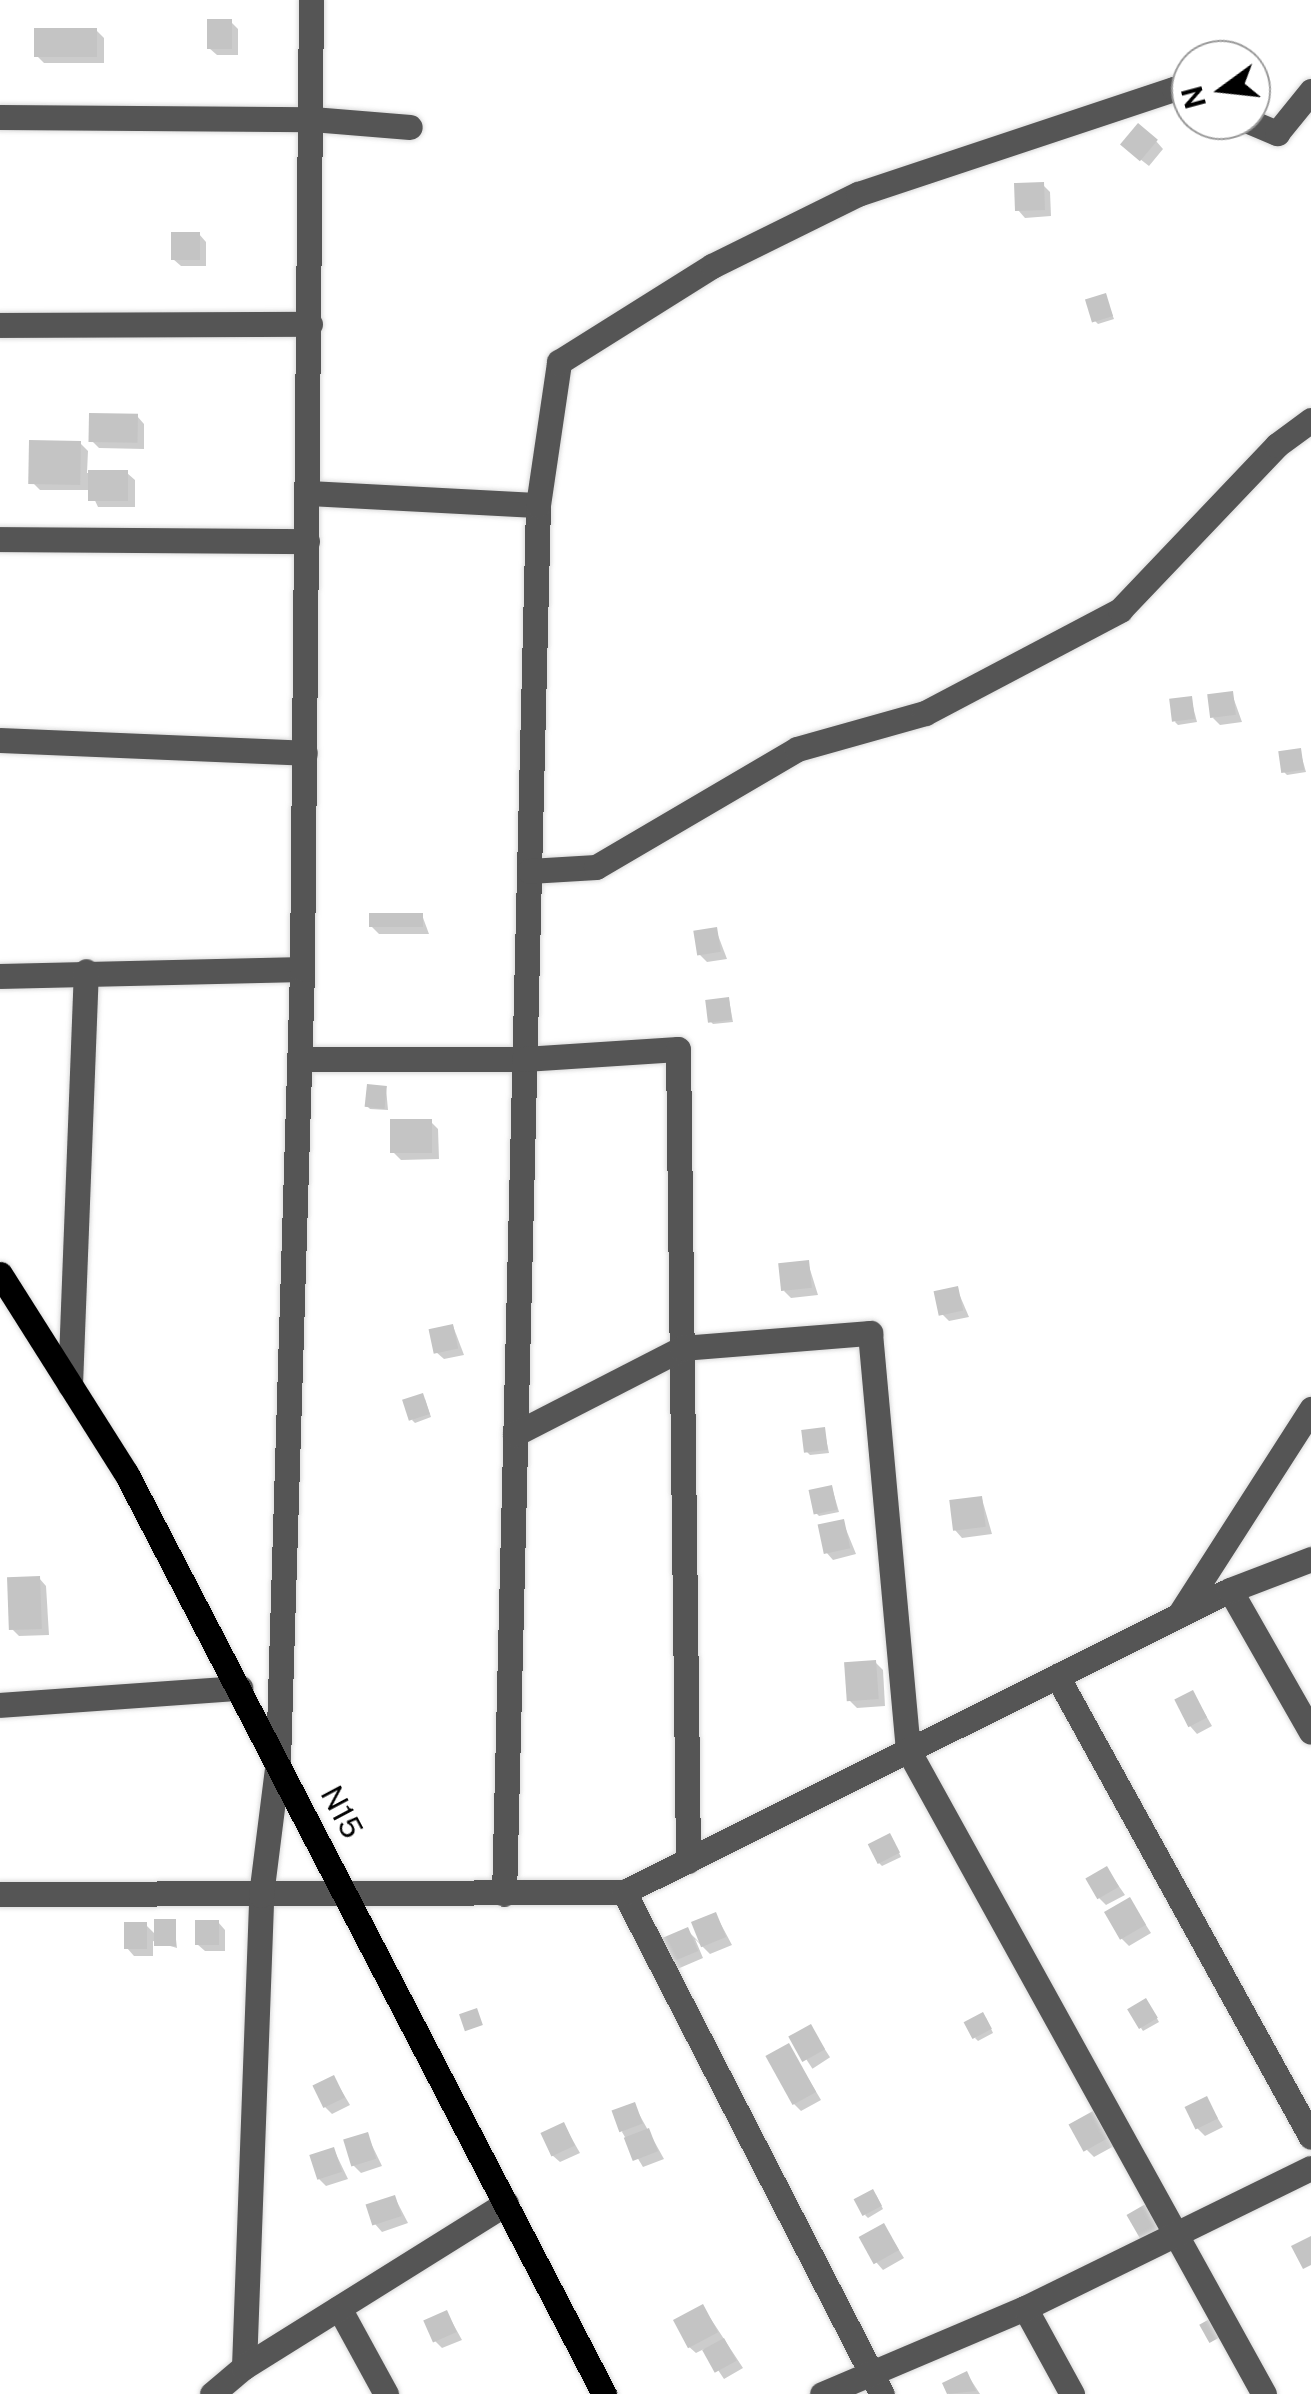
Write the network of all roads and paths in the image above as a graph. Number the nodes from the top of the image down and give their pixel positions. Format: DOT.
graph roads {
  1 [pos="311,0"];
  2 [pos="1171,90"];
  3 [pos="1311,91"];
  4 [pos="0,117"];
  5 [pos="312,119"];
  6 [pos="410,126"];
  7 [pos="1271,130"];
  8 [pos="310,324"];
  9 [pos="0,325"];
  10 [pos="1311,420"];
  11 [pos="308,493"];
  12 [pos="538,505"];
  13 [pos="0,539"];
  14 [pos="307,541"];
  15 [pos="0,740"];
  16 [pos="304,753"];
  17 [pos="529,871"];
  18 [pos="302,969"];
  19 [pos="86,971"];
  20 [pos="0,976"];
  21 [pos="299,1058"];
  22 [pos="524,1058"];
  23 [pos="0,1274"];
  24 [pos="682,1348"];
  25 [pos="70,1385"];
  26 [pos="1311,1408"];
  27 [pos="515,1434"];
  28 [pos="1311,1558"];
  29 [pos="1230,1590"];
  30 [pos="1179,1615"];
  31 [pos="1057,1676"];
  32 [pos="240,1688"];
  33 [pos="0,1704"];
  34 [pos="1311,1732"];
  35 [pos="908,1750"];
  36 [pos="278,1762"];
  37 [pos="688,1861"];
  38 [pos="624,1892"];
  39 [pos="0,1894"];
  40 [pos="504,1894"];
  41 [pos="261,1895"];
  42 [pos="349,1895"];
  43 [pos="1311,2137"];
  44 [pos="1311,2168"];
  45 [pos="506,2203"];
  46 [pos="1176,2236"];
  47 [pos="339,2308"];
  48 [pos="1025,2308"];
  49 [pos="244,2367"];
  50 [pos="870,2370"];
  51 [pos="212,2394"];
  52 [pos="386,2394"];
  53 [pos="604,2394"];
  54 [pos="822,2394"];
  55 [pos="882,2394"];
  56 [pos="1072,2394"];
  57 [pos="1264,2394"];
  1 -- 5 [label="street"];
  2 -- 12 [label="street"];
  3 -- 7 [label="street"];
  4 -- 5 [label="street"];
  5 -- 6 [label="street"];
  5 -- 8 [label="street"];
  8 -- 9 [label="street"];
  8 -- 11 [label="street"];
  10 -- 17 [label="street"];
  11 -- 12 [label="street"];
  11 -- 14 [label="street"];
  12 -- 17 [label="street"];
  13 -- 14 [label="street"];
  14 -- 16 [label="street"];
  15 -- 16 [label="street"];
  16 -- 18 [label="street"];
  17 -- 22 [label="street"];
  18 -- 19 [label="street"];
  18 -- 21 [label="street"];
  19 -- 20 [label="street"];
  19 -- 25 [label="street"];
  21 -- 22 [label="street"];
  21 -- 36 [label="street"];
  22 -- 24 [label="street"];
  22 -- 27 [label="street"];
  23 -- 25 [label="main road, N15"];
  24 -- 27 [label="street"];
  24 -- 35 [label="street"];
  24 -- 37 [label="street"];
  25 -- 32 [label="main road, N15"];
  26 -- 30 [label="street"];
  27 -- 40 [label="street"];
  28 -- 29 [label="street"];
  29 -- 30 [label="street"];
  29 -- 34 [label="street"];
  30 -- 31 [label="street"];
  31 -- 35 [label="street"];
  31 -- 43 [label="street"];
  32 -- 33 [label="street"];
  32 -- 36 [label="main road, N15"];
  35 -- 37 [label="street"];
  35 -- 46 [label="street"];
  36 -- 41 [label="street"];
  36 -- 42 [label="main road, N15"];
  37 -- 38 [label="street"];
  38 -- 40 [label="street"];
  38 -- 50 [label="street"];
  39 -- 41 [label="street"];
  40 -- 42 [label="street"];
  41 -- 42 [label="street"];
  41 -- 49 [label="street"];
  42 -- 45 [label="main road, N15"];
  44 -- 46 [label="street"];
  45 -- 47 [label="street"];
  45 -- 53 [label="main road, N15"];
  46 -- 48 [label="street"];
  46 -- 57 [label="street"];
  47 -- 49 [label="street"];
  47 -- 52 [label="street"];
  48 -- 50 [label="street"];
  48 -- 56 [label="street"];
  49 -- 51 [label="street"];
  50 -- 54 [label="street"];
  50 -- 55 [label="street"];
}
